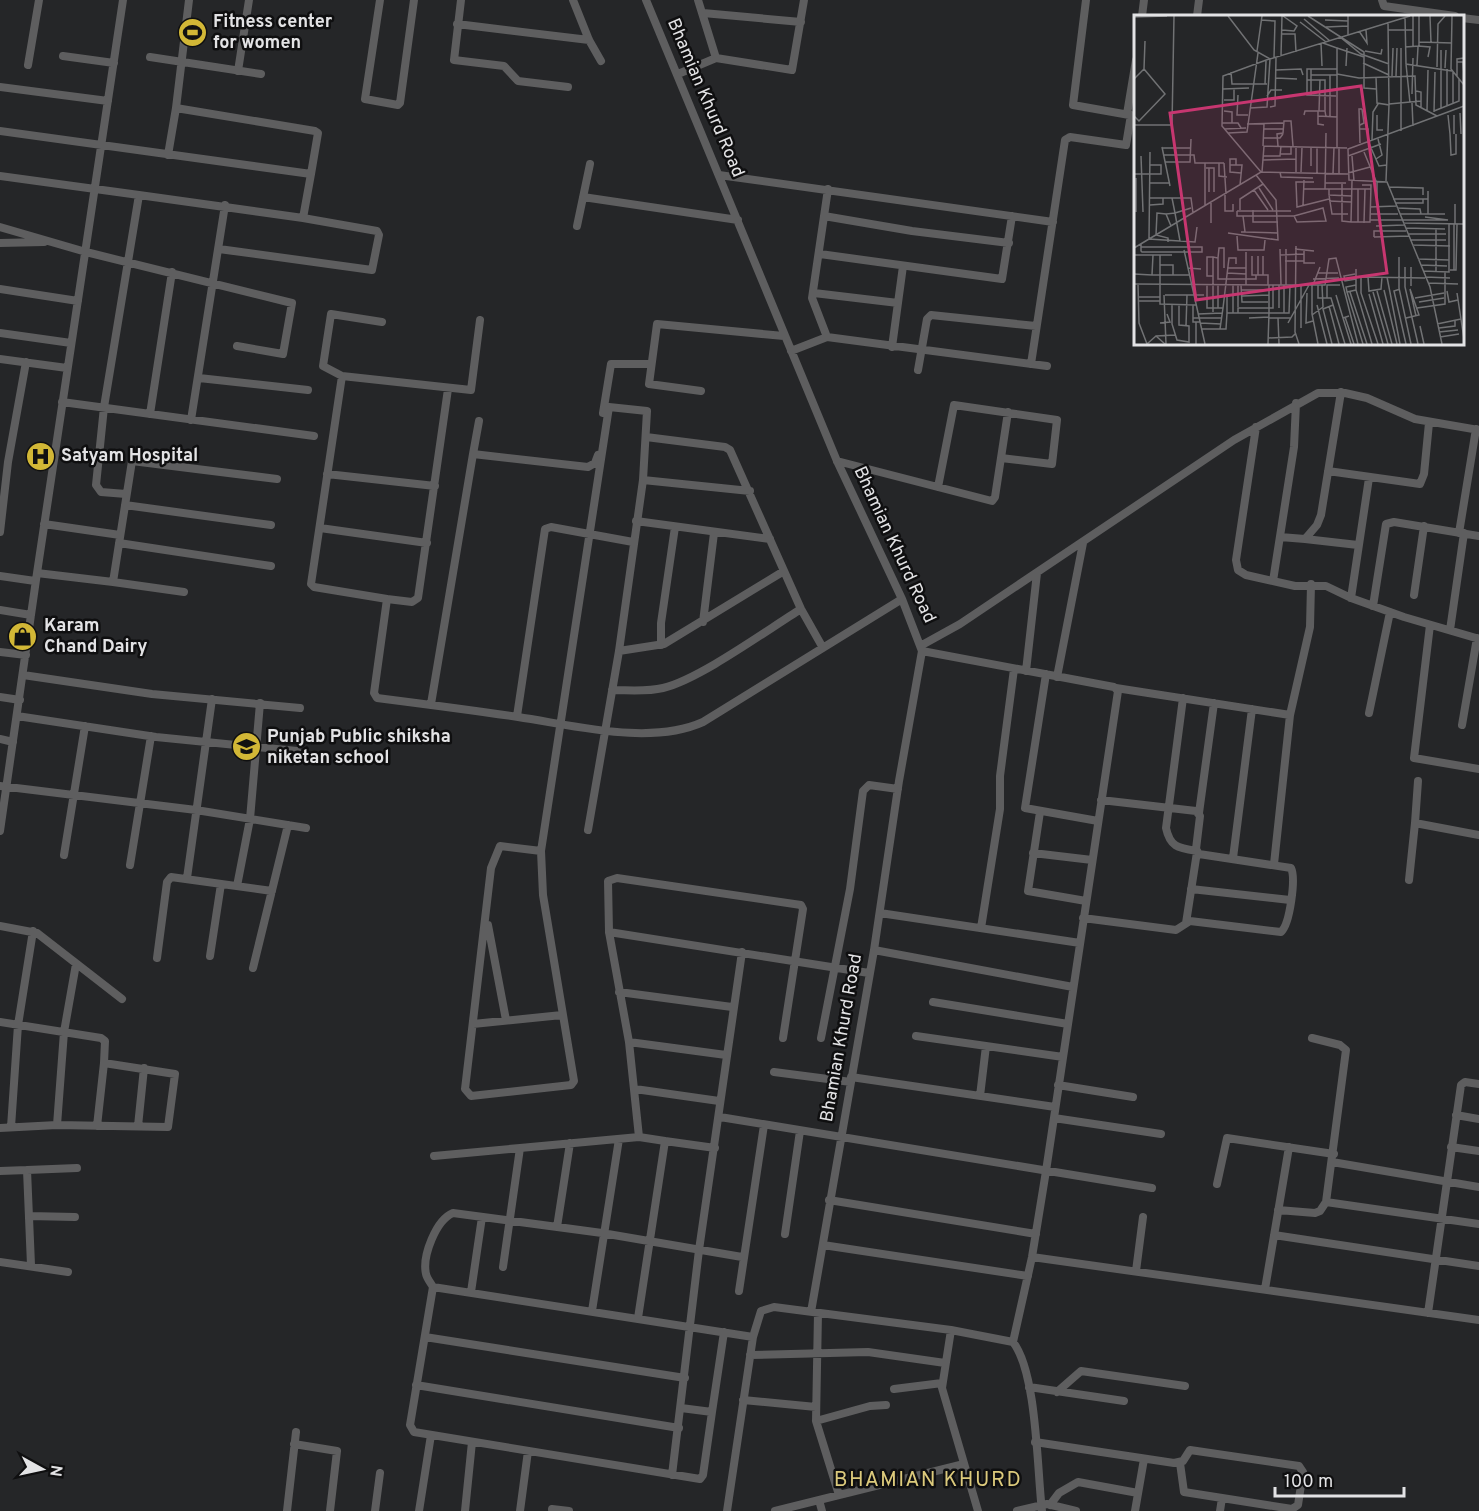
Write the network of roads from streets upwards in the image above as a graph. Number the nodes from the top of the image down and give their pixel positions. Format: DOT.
graph roads {
  1 [pos="39,0"];
  2 [pos="123,0"];
  3 [pos="189,0"];
  4 [pos="249,0"];
  5 [pos="380,0"];
  6 [pos="414,0"];
  7 [pos="461,0"];
  8 [pos="573,0"];
  9 [pos="646,0"];
  10 [pos="698,0"];
  11 [pos="804,0"];
  12 [pos="1086,0"];
  13 [pos="1144,0"];
  14 [pos="1198,0"];
  15 [pos="1382,0"];
  16 [pos="703,13"];
  17 [pos="1142,15"];
  18 [pos="1197,15"];
  19 [pos="1448,15"];
  20 [pos="1464,18"];
  21 [pos="1479,20"];
  22 [pos="801,22"];
  23 [pos="457,24"];
  24 [pos="589,40"];
  25 [pos="63,56"];
  26 [pos="150,57"];
  27 [pos="716,57"];
  28 [pos="601,61"];
  29 [pos="183,62"];
  30 [pos="114,63"];
  31 [pos="28,65"];
  32 [pos="238,70"];
  33 [pos="261,74"];
  34 [pos="678,74"];
  35 [pos="1134,82"];
  36 [pos="0,87"];
  37 [pos="568,87"];
  38 [pos="108,101"];
  39 [pos="176,108"];
  40 [pos="1131,115"];
  41 [pos="0,131"];
  42 [pos="102,145"];
  43 [pos="168,155"];
  44 [pos="590,164"];
  45 [pos="311,174"];
  46 [pos="719,175"];
  47 [pos="0,176"];
  48 [pos="95,188"];
  49 [pos="828,189"];
  50 [pos="139,195"];
  51 [pos="583,197"];
  52 [pos="225,206"];
  53 [pos="824,216"];
  54 [pos="1012,216"];
  55 [pos="303,218"];
  56 [pos="738,220"];
  57 [pos="1053,222"];
  58 [pos="577,226"];
  59 [pos="0,227"];
  60 [pos="50,241"];
  61 [pos="0,243"];
  62 [pos="1009,243"];
  63 [pos="219,249"];
  64 [pos="86,252"];
  65 [pos="820,254"];
  66 [pos="128,262"];
  67 [pos="903,266"];
  68 [pos="172,272"];
  69 [pos="214,282"];
  70 [pos="0,289"];
  71 [pos="814,293"];
  72 [pos="78,301"];
  73 [pos="898,303"];
  74 [pos="480,321"];
  75 [pos="382,322"];
  76 [pos="1036,326"];
  77 [pos="0,333"];
  78 [pos="784,336"];
  79 [pos="827,337"];
  80 [pos="71,343"];
  81 [pos="237,346"];
  82 [pos="892,347"];
  83 [pos="791,351"];
  84 [pos="921,351"];
  85 [pos="0,359"];
  86 [pos="26,362"];
  87 [pos="650,364"];
  88 [pos="1031,364"];
  89 [pos="1047,366"];
  90 [pos="67,368"];
  91 [pos="918,370"];
  92 [pos="342,376"];
  93 [pos="199,378"];
  94 [pos="448,389"];
  95 [pos="308,390"];
  96 [pos="701,391"];
  97 [pos="1341,392"];
  98 [pos="62,402"];
  99 [pos="1296,403"];
  100 [pos="104,407"];
  101 [pos="1008,412"];
  102 [pos="150,414"];
  103 [pos="191,420"];
  104 [pos="479,421"];
  105 [pos="1429,423"];
  106 [pos="1256,427"];
  107 [pos="1478,429"];
  108 [pos="314,436"];
  109 [pos="646,437"];
  110 [pos="473,454"];
  111 [pos="1001,458"];
  112 [pos="837,461"];
  113 [pos="1328,471"];
  114 [pos="327,474"];
  115 [pos="1369,478"];
  116 [pos="277,479"];
  117 [pos="643,480"];
  118 [pos="435,486"];
  119 [pos="938,487"];
  120 [pos="750,491"];
  121 [pos="126,494"];
  122 [pos="124,505"];
  123 [pos="636,521"];
  124 [pos="44,524"];
  125 [pos="271,525"];
  126 [pos="1424,526"];
  127 [pos="675,527"];
  128 [pos="320,528"];
  129 [pos="0,532"];
  130 [pos="714,533"];
  131 [pos="1461,533"];
  132 [pos="588,534"];
  133 [pos="1479,536"];
  134 [pos="1280,537"];
  135 [pos="770,538"];
  136 [pos="120,539"];
  137 [pos="1305,539"];
  138 [pos="633,542"];
  139 [pos="427,543"];
  140 [pos="1083,543"];
  141 [pos="1358,545"];
  142 [pos="271,566"];
  143 [pos="784,571"];
  144 [pos="1037,573"];
  145 [pos="0,576"];
  146 [pos="36,577"];
  147 [pos="1273,581"];
  148 [pos="113,582"];
  149 [pos="1311,584"];
  150 [pos="184,592"];
  151 [pos="1414,595"];
  152 [pos="1350,598"];
  153 [pos="387,599"];
  154 [pos="902,599"];
  155 [pos="1373,606"];
  156 [pos="801,609"];
  157 [pos="0,610"];
  158 [pos="1390,612"];
  159 [pos="31,615"];
  160 [pos="703,622"];
  161 [pos="1430,625"];
  162 [pos="1450,630"];
  163 [pos="1478,638"];
  164 [pos="661,645"];
  165 [pos="823,648"];
  166 [pos="922,648"];
  167 [pos="619,651"];
  168 [pos="0,652"];
  169 [pos="26,655"];
  170 [pos="1014,669"];
  171 [pos="1026,671"];
  172 [pos="1046,674"];
  173 [pos="23,675"];
  174 [pos="1057,677"];
  175 [pos="1116,688"];
  176 [pos="612,690"];
  177 [pos="0,697"];
  178 [pos="1183,698"];
  179 [pos="212,699"];
  180 [pos="20,700"];
  181 [pos="260,703"];
  182 [pos="1214,703"];
  183 [pos="431,704"];
  184 [pos="300,708"];
  185 [pos="1252,709"];
  186 [pos="1369,713"];
  187 [pos="1290,715"];
  188 [pos="17,716"];
  189 [pos="517,716"];
  190 [pos="561,723"];
  191 [pos="1462,725"];
  192 [pos="85,726"];
  193 [pos="605,729"];
  194 [pos="151,736"];
  195 [pos="0,740"];
  196 [pos="14,742"];
  197 [pos="206,742"];
  198 [pos="254,747"];
  199 [pos="297,751"];
  200 [pos="1479,769"];
  201 [pos="1418,781"];
  202 [pos="3,787"];
  203 [pos="898,789"];
  204 [pos="73,795"];
  205 [pos="1101,800"];
  206 [pos="140,803"];
  207 [pos="1167,808"];
  208 [pos="196,810"];
  209 [pos="1040,812"];
  210 [pos="1199,813"];
  211 [pos="250,819"];
  212 [pos="1098,821"];
  213 [pos="1415,823"];
  214 [pos="288,825"];
  215 [pos="306,828"];
  216 [pos="0,830"];
  217 [pos="588,830"];
  218 [pos="1479,835"];
  219 [pos="541,851"];
  220 [pos="1197,851"];
  221 [pos="1033,854"];
  222 [pos="64,855"];
  223 [pos="1233,858"];
  224 [pos="1092,860"];
  225 [pos="1274,864"];
  226 [pos="130,865"];
  227 [pos="187,878"];
  228 [pos="1409,880"];
  229 [pos="221,884"];
  230 [pos="237,886"];
  231 [pos="1191,889"];
  232 [pos="272,891"];
  233 [pos="1290,900"];
  234 [pos="1086,901"];
  235 [pos="880,913"];
  236 [pos="486,915"];
  237 [pos="1083,918"];
  238 [pos="1186,923"];
  239 [pos="0,926"];
  240 [pos="981,928"];
  241 [pos="33,931"];
  242 [pos="609,932"];
  243 [pos="1080,943"];
  244 [pos="874,950"];
  245 [pos="742,952"];
  246 [pos="210,956"];
  247 [pos="157,958"];
  248 [pos="795,961"];
  249 [pos="76,964"];
  250 [pos="833,967"];
  251 [pos="253,968"];
  252 [pos="869,973"];
  253 [pos="1073,987"];
  254 [pos="619,992"];
  255 [pos="122,999"];
  256 [pos="933,1002"];
  257 [pos="732,1007"];
  258 [pos="562,1015"];
  259 [pos="506,1020"];
  260 [pos="0,1022"];
  261 [pos="474,1024"];
  262 [pos="1068,1024"];
  263 [pos="18,1025"];
  264 [pos="64,1032"];
  265 [pos="916,1036"];
  266 [pos="783,1038"];
  267 [pos="821,1038"];
  268 [pos="1312,1038"];
  269 [pos="629,1042"];
  270 [pos="986,1046"];
  271 [pos="726,1055"];
  272 [pos="1063,1057"];
  273 [pos="104,1064"];
  274 [pos="144,1068"];
  275 [pos="774,1072"];
  276 [pos="851,1080"];
  277 [pos="1479,1084"];
  278 [pos="1058,1085"];
  279 [pos="635,1089"];
  280 [pos="980,1096"];
  281 [pos="1132,1097"];
  282 [pos="719,1101"];
  283 [pos="1055,1107"];
  284 [pos="1456,1115"];
  285 [pos="720,1117"];
  286 [pos="1054,1118"];
  287 [pos="1479,1119"];
  288 [pos="57,1125"];
  289 [pos="764,1125"];
  290 [pos="97,1126"];
  291 [pos="138,1126"];
  292 [pos="11,1127"];
  293 [pos="0,1128"];
  294 [pos="800,1131"];
  295 [pos="1161,1134"];
  296 [pos="639,1137"];
  297 [pos="841,1138"];
  298 [pos="619,1139"];
  299 [pos="665,1141"];
  300 [pos="570,1143"];
  301 [pos="1289,1147"];
  302 [pos="1451,1147"];
  303 [pos="520,1148"];
  304 [pos="715,1148"];
  305 [pos="1479,1151"];
  306 [pos="434,1156"];
  307 [pos="1333,1158"];
  308 [pos="77,1168"];
  309 [pos="27,1170"];
  310 [pos="0,1171"];
  311 [pos="1046,1171"];
  312 [pos="1446,1182"];
  313 [pos="1217,1184"];
  314 [pos="1479,1187"];
  315 [pos="1152,1188"];
  316 [pos="829,1200"];
  317 [pos="1326,1202"];
  318 [pos="1278,1209"];
  319 [pos="29,1216"];
  320 [pos="75,1216"];
  321 [pos="482,1217"];
  322 [pos="1143,1217"];
  323 [pos="1441,1218"];
  324 [pos="510,1221"];
  325 [pos="1479,1224"];
  326 [pos="557,1227"];
  327 [pos="602,1233"];
  328 [pos="785,1234"];
  329 [pos="1036,1234"];
  330 [pos="1274,1235"];
  331 [pos="649,1243"];
  332 [pos="823,1245"];
  333 [pos="699,1250"];
  334 [pos="742,1257"];
  335 [pos="1032,1257"];
  336 [pos="1435,1260"];
  337 [pos="0,1262"];
  338 [pos="31,1265"];
  339 [pos="1479,1266"];
  340 [pos="503,1267"];
  341 [pos="1136,1271"];
  342 [pos="68,1272"];
  343 [pos="1028,1276"];
  344 [pos="434,1287"];
  345 [pos="1265,1289"];
  346 [pos="739,1291"];
  347 [pos="471,1292"];
  348 [pos="592,1311"];
  349 [pos="814,1312"];
  350 [pos="1428,1313"];
  351 [pos="638,1317"];
  352 [pos="1479,1320"];
  353 [pos="691,1326"];
  354 [pos="951,1330"];
  355 [pos="724,1332"];
  356 [pos="424,1337"];
  357 [pos="753,1337"];
  358 [pos="1013,1342"];
  359 [pos="817,1352"];
  360 [pos="750,1355"];
  361 [pos="945,1363"];
  362 [pos="685,1377"];
  363 [pos="942,1383"];
  364 [pos="416,1385"];
  365 [pos="1185,1386"];
  366 [pos="1029,1387"];
  367 [pos="894,1389"];
  368 [pos="1057,1392"];
  369 [pos="743,1400"];
  370 [pos="1124,1401"];
  371 [pos="886,1405"];
  372 [pos="816,1407"];
  373 [pos="681,1408"];
  374 [pos="712,1412"];
  375 [pos="816,1421"];
  376 [pos="679,1428"];
  377 [pos="296,1432"];
  378 [pos="431,1435"];
  379 [pos="472,1442"];
  380 [pos="1035,1442"];
  381 [pos="294,1444"];
  382 [pos="528,1451"];
  383 [pos="1144,1458"];
  384 [pos="1180,1463"];
  385 [pos="964,1464"];
  386 [pos="380,1473"];
  387 [pos="672,1475"];
  388 [pos="1138,1493"];
  389 [pos="839,1495"];
  390 [pos="1222,1498"];
  391 [pos="819,1500"];
  392 [pos="1044,1507"];
  393 [pos="552,1509"];
  394 [pos="287,1511"];
  395 [pos="330,1511"];
  396 [pos="375,1511"];
  397 [pos="419,1511"];
  398 [pos="465,1511"];
  399 [pos="520,1511"];
  400 [pos="569,1511"];
  401 [pos="728,1511"];
  402 [pos="775,1511"];
  403 [pos="822,1511"];
  404 [pos="978,1511"];
  405 [pos="1017,1511"];
  406 [pos="1076,1511"];
  407 [pos="1135,1511"];
  408 [pos="1220,1511"];
  1 -- 31 [label="street"];
  2 -- 30 [label="street"];
  3 -- 29 [label="street"];
  4 -- 32 [label="street"];
  5 -- 6 [label="street"];
  7 -- 23 [label="street"];
  8 -- 24 [label="street"];
  9 -- 34 [label="street, Bhamian Khurd Road"];
  10 -- 16 [label="street"];
  11 -- 22 [label="street"];
  12 -- 40 [label="street"];
  13 -- 17 [label="street"];
  14 -- 18 [label="street"];
  15 -- 19 [label="street"];
  16 -- 22 [label="street"];
  16 -- 27 [label="street"];
  20 -- 21 [label="street"];
  22 -- 27 [label="street"];
  23 -- 24 [label="street"];
  23 -- 37 [label="street"];
  24 -- 28 [label="street"];
  25 -- 30 [label="street"];
  26 -- 29 [label="street"];
  27 -- 34 [label="street"];
  29 -- 32 [label="street"];
  29 -- 39 [label="street"];
  30 -- 38 [label="street"];
  32 -- 33 [label="street"];
  34 -- 46 [label="street, Bhamian Khurd Road"];
  35 -- 40 [label="street"];
  36 -- 38 [label="street"];
  38 -- 42 [label="street"];
  39 -- 43 [label="street"];
  39 -- 45 [label="street"];
  40 -- 57 [label="street"];
  41 -- 42 [label="street"];
  42 -- 43 [label="street"];
  42 -- 48 [label="street"];
  43 -- 45 [label="street"];
  44 -- 51 [label="street"];
  45 -- 55 [label="street"];
  46 -- 49 [label="street"];
  46 -- 56 [label="street, Bhamian Khurd Road"];
  47 -- 48 [label="street"];
  48 -- 50 [label="street"];
  48 -- 64 [label="street"];
  49 -- 53 [label="street"];
  49 -- 54 [label="street"];
  50 -- 52 [label="street"];
  50 -- 66 [label="street"];
  51 -- 56 [label="street"];
  51 -- 58 [label="street"];
  52 -- 55 [label="street"];
  52 -- 63 [label="street"];
  53 -- 62 [label="street"];
  53 -- 65 [label="street"];
  54 -- 57 [label="street"];
  54 -- 62 [label="street"];
  55 -- 63 [label="street"];
  56 -- 78 [label="street, Bhamian Khurd Road"];
  57 -- 76 [label="street"];
  59 -- 60 [label="street"];
  60 -- 61 [label="street"];
  60 -- 64 [label="street"];
  62 -- 67 [label="street"];
  63 -- 69 [label="street"];
  64 -- 66 [label="street"];
  64 -- 72 [label="street"];
  65 -- 67 [label="street"];
  65 -- 71 [label="street"];
  66 -- 68 [label="street"];
  66 -- 100 [label="street"];
  67 -- 73 [label="street"];
  68 -- 69 [label="street"];
  68 -- 102 [label="street"];
  69 -- 81 [label="street"];
  69 -- 93 [label="street"];
  70 -- 72 [label="street"];
  71 -- 73 [label="street"];
  71 -- 79 [label="street"];
  72 -- 80 [label="street"];
  73 -- 82 [label="street"];
  74 -- 94 [label="street"];
  75 -- 92 [label="street"];
  76 -- 84 [label="street"];
  76 -- 88 [label="street"];
  77 -- 80 [label="street"];
  78 -- 83 [label="street, Bhamian Khurd Road"];
  78 -- 87 [label="street"];
  79 -- 82 [label="street"];
  79 -- 83 [label="street"];
  80 -- 90 [label="street"];
  82 -- 84 [label="street"];
  83 -- 112 [label="street, Bhamian Khurd Road"];
  84 -- 88 [label="street"];
  84 -- 91 [label="street"];
  85 -- 86 [label="street"];
  86 -- 90 [label="street"];
  86 -- 129 [label="street"];
  87 -- 96 [label="street"];
  87 -- 110 [label="street"];
  88 -- 89 [label="street"];
  90 -- 98 [label="street"];
  92 -- 94 [label="street"];
  92 -- 114 [label="street"];
  93 -- 95 [label="street"];
  93 -- 103 [label="street"];
  94 -- 118 [label="street"];
  97 -- 99 [label="street"];
  97 -- 105 [label="street"];
  97 -- 113 [label="street"];
  98 -- 100 [label="street"];
  98 -- 124 [label="street"];
  99 -- 106 [label="street"];
  99 -- 134 [label="street"];
  100 -- 102 [label="street"];
  100 -- 121 [label="street"];
  101 -- 111 [label="street"];
  101 -- 111 [label="street"];
  101 -- 119 [label="street"];
  102 -- 103 [label="street"];
  103 -- 108 [label="street"];
  104 -- 110 [label="street"];
  105 -- 107 [label="street"];
  105 -- 115 [label="street"];
  106 -- 140 [label="street"];
  106 -- 147 [label="street"];
  107 -- 131 [label="street"];
  109 -- 117 [label="street"];
  109 -- 120 [label="street"];
  109 -- 132 [label="street"];
  110 -- 183 [label="street"];
  111 -- 119 [label="street"];
  112 -- 119 [label="street"];
  112 -- 154 [label="street, Bhamian Khurd Road"];
  113 -- 115 [label="street"];
  113 -- 137 [label="street"];
  114 -- 118 [label="street"];
  114 -- 128 [label="street"];
  115 -- 141 [label="street"];
  116 -- 121 [label="street"];
  117 -- 120 [label="street"];
  117 -- 123 [label="street"];
  118 -- 139 [label="street"];
  120 -- 135 [label="street"];
  121 -- 122 [label="street"];
  122 -- 125 [label="street"];
  122 -- 136 [label="street"];
  123 -- 127 [label="street"];
  123 -- 138 [label="street"];
  124 -- 136 [label="street"];
  124 -- 146 [label="street"];
  126 -- 131 [label="street"];
  126 -- 151 [label="street"];
  126 -- 155 [label="street"];
  127 -- 130 [label="street"];
  127 -- 164 [label="street"];
  128 -- 139 [label="street"];
  128 -- 153 [label="street"];
  130 -- 135 [label="street"];
  130 -- 160 [label="street"];
  131 -- 133 [label="street"];
  131 -- 162 [label="street"];
  132 -- 138 [label="street"];
  132 -- 189 [label="street"];
  132 -- 190 [label="street"];
  134 -- 137 [label="street"];
  134 -- 147 [label="street"];
  135 -- 143 [label="street"];
  136 -- 142 [label="street"];
  136 -- 148 [label="street"];
  137 -- 141 [label="street"];
  138 -- 167 [label="street"];
  139 -- 153 [label="street"];
  140 -- 144 [label="street"];
  140 -- 174 [label="street"];
  141 -- 152 [label="street"];
  143 -- 156 [label="street"];
  143 -- 160 [label="street"];
  144 -- 166 [label="street"];
  144 -- 171 [label="street"];
  145 -- 146 [label="street"];
  146 -- 148 [label="street"];
  146 -- 159 [label="street"];
  147 -- 149 [label="street"];
  148 -- 150 [label="street"];
  149 -- 152 [label="street"];
  149 -- 187 [label="street"];
  152 -- 155 [label="street"];
  153 -- 183 [label="street"];
  154 -- 165 [label="street"];
  154 -- 166 [label="street, Bhamian Khurd Road"];
  155 -- 158 [label="street"];
  156 -- 165 [label="street"];
  156 -- 176 [label="street"];
  157 -- 159 [label="street"];
  158 -- 161 [label="street"];
  158 -- 186 [label="street"];
  159 -- 169 [label="street"];
  160 -- 164 [label="street"];
  161 -- 162 [label="street"];
  161 -- 200 [label="street"];
  162 -- 163 [label="street"];
  163 -- 191 [label="street"];
  164 -- 167 [label="street"];
  165 -- 193 [label="street"];
  166 -- 170 [label="street"];
  166 -- 203 [label="street, Bhamian Khurd Road"];
  167 -- 176 [label="street"];
  168 -- 169 [label="street"];
  169 -- 173 [label="street"];
  170 -- 171 [label="street"];
  170 -- 240 [label="street"];
  171 -- 172 [label="street"];
  172 -- 174 [label="street"];
  172 -- 209 [label="street"];
  173 -- 179 [label="street"];
  173 -- 180 [label="street"];
  174 -- 175 [label="street"];
  175 -- 178 [label="street"];
  175 -- 205 [label="street"];
  176 -- 193 [label="street"];
  177 -- 180 [label="street"];
  178 -- 182 [label="street"];
  178 -- 207 [label="street"];
  179 -- 181 [label="street"];
  179 -- 197 [label="street"];
  180 -- 188 [label="street"];
  181 -- 184 [label="street"];
  181 -- 198 [label="street"];
  182 -- 185 [label="street"];
  182 -- 210 [label="street"];
  183 -- 189 [label="street"];
  185 -- 187 [label="street"];
  185 -- 223 [label="street"];
  187 -- 225 [label="street"];
  188 -- 192 [label="street"];
  188 -- 196 [label="street"];
  189 -- 190 [label="street"];
  190 -- 193 [label="street"];
  190 -- 219 [label="street"];
  192 -- 194 [label="street"];
  192 -- 204 [label="street"];
  193 -- 217 [label="street"];
  194 -- 197 [label="street"];
  194 -- 206 [label="street"];
  195 -- 196 [label="street"];
  196 -- 202 [label="street"];
  197 -- 198 [label="street"];
  197 -- 208 [label="street"];
  198 -- 199 [label="street"];
  198 -- 211 [label="street"];
  201 -- 213 [label="street"];
  202 -- 204 [label="street"];
  202 -- 216 [label="street"];
  203 -- 235 [label="street, Bhamian Khurd Road"];
  203 -- 250 [label="street"];
  204 -- 206 [label="street"];
  204 -- 222 [label="street"];
  205 -- 207 [label="street"];
  205 -- 212 [label="street"];
  206 -- 208 [label="street"];
  206 -- 226 [label="street"];
  207 -- 210 [label="street"];
  207 -- 220 [label="street"];
  208 -- 211 [label="street"];
  208 -- 227 [label="street"];
  209 -- 212 [label="street"];
  209 -- 221 [label="street"];
  210 -- 220 [label="street"];
  211 -- 214 [label="street"];
  211 -- 230 [label="street"];
  212 -- 224 [label="street"];
  213 -- 218 [label="street"];
  213 -- 228 [label="street"];
  214 -- 215 [label="street"];
  214 -- 232 [label="street"];
  219 -- 236 [label="street"];
  219 -- 258 [label="street"];
  220 -- 223 [label="street"];
  220 -- 231 [label="street"];
  221 -- 224 [label="street"];
  221 -- 234 [label="street"];
  223 -- 225 [label="street"];
  224 -- 234 [label="street"];
  225 -- 233 [label="street"];
  227 -- 229 [label="street"];
  227 -- 247 [label="street"];
  229 -- 230 [label="street"];
  229 -- 246 [label="street"];
  230 -- 232 [label="street"];
  231 -- 233 [label="street"];
  231 -- 238 [label="street"];
  232 -- 251 [label="street"];
  233 -- 238 [label="street"];
  234 -- 237 [label="street"];
  235 -- 240 [label="street"];
  235 -- 244 [label="street, Bhamian Khurd Road"];
  236 -- 259 [label="street"];
  236 -- 261 [label="street"];
  237 -- 238 [label="street"];
  237 -- 243 [label="street"];
  239 -- 241 [label="street"];
  240 -- 243 [label="street"];
  241 -- 249 [label="street"];
  241 -- 263 [label="street"];
  242 -- 245 [label="street"];
  242 -- 248 [label="street"];
  242 -- 254 [label="street"];
  243 -- 253 [label="street"];
  244 -- 252 [label="street, Bhamian Khurd Road"];
  244 -- 253 [label="street"];
  245 -- 248 [label="street"];
  245 -- 257 [label="street"];
  248 -- 250 [label="street"];
  248 -- 266 [label="street"];
  249 -- 255 [label="street"];
  249 -- 264 [label="street"];
  250 -- 252 [label="street"];
  250 -- 267 [label="street"];
  252 -- 276 [label="street, Bhamian Khurd Road"];
  253 -- 262 [label="street"];
  254 -- 257 [label="street"];
  254 -- 269 [label="street"];
  256 -- 262 [label="street"];
  257 -- 271 [label="street"];
  258 -- 259 [label="street"];
  258 -- 261 [label="street"];
  259 -- 261 [label="street"];
  260 -- 263 [label="street"];
  262 -- 272 [label="street"];
  263 -- 264 [label="street"];
  263 -- 292 [label="street"];
  264 -- 273 [label="street"];
  264 -- 288 [label="street"];
  265 -- 270 [label="street"];
  268 -- 307 [label="street"];
  269 -- 271 [label="street"];
  269 -- 279 [label="street"];
  270 -- 272 [label="street"];
  270 -- 280 [label="street"];
  271 -- 282 [label="street"];
  272 -- 278 [label="street"];
  273 -- 274 [label="street"];
  273 -- 290 [label="street"];
  274 -- 291 [label="street"];
  274 -- 291 [label="street"];
  275 -- 276 [label="street"];
  276 -- 280 [label="street"];
  276 -- 297 [label="street, Bhamian Khurd Road"];
  277 -- 284 [label="street"];
  278 -- 281 [label="street"];
  278 -- 283 [label="street"];
  279 -- 282 [label="street"];
  279 -- 296 [label="street"];
  280 -- 283 [label="street"];
  282 -- 285 [label="street"];
  283 -- 286 [label="street"];
  284 -- 287 [label="street"];
  284 -- 302 [label="street"];
  285 -- 289 [label="street"];
  285 -- 304 [label="street"];
  286 -- 295 [label="street"];
  286 -- 311 [label="street"];
  288 -- 290 [label="street"];
  288 -- 292 [label="street"];
  289 -- 294 [label="street"];
  289 -- 334 [label="street"];
  290 -- 291 [label="street"];
  292 -- 293 [label="street"];
  294 -- 297 [label="street"];
  294 -- 328 [label="street"];
  296 -- 298 [label="street"];
  296 -- 299 [label="street"];
  297 -- 311 [label="street"];
  297 -- 316 [label="street, Bhamian Khurd Road"];
  298 -- 300 [label="street"];
  298 -- 327 [label="street"];
  299 -- 304 [label="street"];
  299 -- 331 [label="street"];
  300 -- 303 [label="street"];
  300 -- 326 [label="street"];
  301 -- 307 [label="street"];
  301 -- 313 [label="street"];
  301 -- 318 [label="street"];
  302 -- 305 [label="street"];
  302 -- 312 [label="street"];
  303 -- 306 [label="street"];
  303 -- 324 [label="street"];
  304 -- 333 [label="street"];
  307 -- 312 [label="street"];
  307 -- 317 [label="street"];
  308 -- 309 [label="street"];
  309 -- 310 [label="street"];
  309 -- 319 [label="street"];
  311 -- 315 [label="street"];
  311 -- 329 [label="street"];
  312 -- 314 [label="street"];
  312 -- 323 [label="street"];
  316 -- 329 [label="street"];
  316 -- 332 [label="street, Bhamian Khurd Road"];
  317 -- 318 [label="street"];
  317 -- 323 [label="street"];
  318 -- 330 [label="street"];
  319 -- 320 [label="street"];
  319 -- 338 [label="street"];
  321 -- 324 [label="street"];
  321 -- 344 [label="street"];
  321 -- 347 [label="street"];
  322 -- 341 [label="street"];
  323 -- 325 [label="street"];
  323 -- 336 [label="street"];
  324 -- 326 [label="street"];
  324 -- 340 [label="street"];
  326 -- 327 [label="street"];
  327 -- 331 [label="street"];
  327 -- 348 [label="street"];
  329 -- 335 [label="street"];
  330 -- 336 [label="street"];
  330 -- 345 [label="street"];
  331 -- 333 [label="street"];
  331 -- 351 [label="street"];
  332 -- 343 [label="street"];
  332 -- 349 [label="street, Bhamian Khurd Road"];
  333 -- 334 [label="street"];
  333 -- 353 [label="street"];
  334 -- 346 [label="street"];
  335 -- 341 [label="street"];
  335 -- 343 [label="street"];
  336 -- 339 [label="street"];
  336 -- 350 [label="street"];
  337 -- 338 [label="street"];
  338 -- 342 [label="street"];
  341 -- 345 [label="street"];
  343 -- 358 [label="street"];
  344 -- 347 [label="street"];
  344 -- 356 [label="street"];
  345 -- 350 [label="street"];
  347 -- 348 [label="street"];
  348 -- 351 [label="street"];
  349 -- 354 [label="street"];
  349 -- 357 [label="street"];
  349 -- 359 [label="street, Bhamian Khurd Road"];
  350 -- 352 [label="street"];
  351 -- 353 [label="street"];
  353 -- 355 [label="street"];
  353 -- 362 [label="street"];
  354 -- 358 [label="street"];
  354 -- 361 [label="street"];
  355 -- 357 [label="street"];
  355 -- 374 [label="street"];
  356 -- 362 [label="street"];
  356 -- 364 [label="street"];
  357 -- 360 [label="street"];
  358 -- 366 [label="street"];
  359 -- 360 [label="street"];
  359 -- 361 [label="street"];
  359 -- 372 [label="street, Bhamian Khurd Road"];
  360 -- 369 [label="street"];
  361 -- 363 [label="street"];
  362 -- 373 [label="street"];
  363 -- 367 [label="street"];
  363 -- 385 [label="street"];
  364 -- 376 [label="street"];
  364 -- 378 [label="street"];
  365 -- 368 [label="street"];
  366 -- 368 [label="street"];
  366 -- 380 [label="street"];
  368 -- 370 [label="street"];
  369 -- 372 [label="street"];
  369 -- 401 [label="street"];
  371 -- 375 [label="street"];
  372 -- 375 [label="street, Bhamian Khurd Road"];
  373 -- 374 [label="street"];
  373 -- 376 [label="street"];
  374 -- 387 [label="street"];
  375 -- 389 [label="street, Bhamian Khurd Road"];
  376 -- 387 [label="street"];
  377 -- 381 [label="street"];
  378 -- 379 [label="street"];
  378 -- 397 [label="street"];
  379 -- 382 [label="street"];
  379 -- 398 [label="street"];
  380 -- 383 [label="street"];
  380 -- 392 [label="street"];
  381 -- 394 [label="street"];
  381 -- 395 [label="street"];
  382 -- 387 [label="street"];
  382 -- 399 [label="street"];
  383 -- 384 [label="street"];
  383 -- 388 [label="street"];
  384 -- 390 [label="street"];
  384 -- 390 [label="street"];
  385 -- 389 [label="street"];
  385 -- 404 [label="street"];
  386 -- 396 [label="street"];
  388 -- 392 [label="street"];
  388 -- 407 [label="street"];
  389 -- 391 [label="street"];
  390 -- 408 [label="street"];
  391 -- 402 [label="street"];
  391 -- 403 [label="street"];
  392 -- 405 [label="street"];
  392 -- 406 [label="street"];
  393 -- 400 [label="street"];
}
